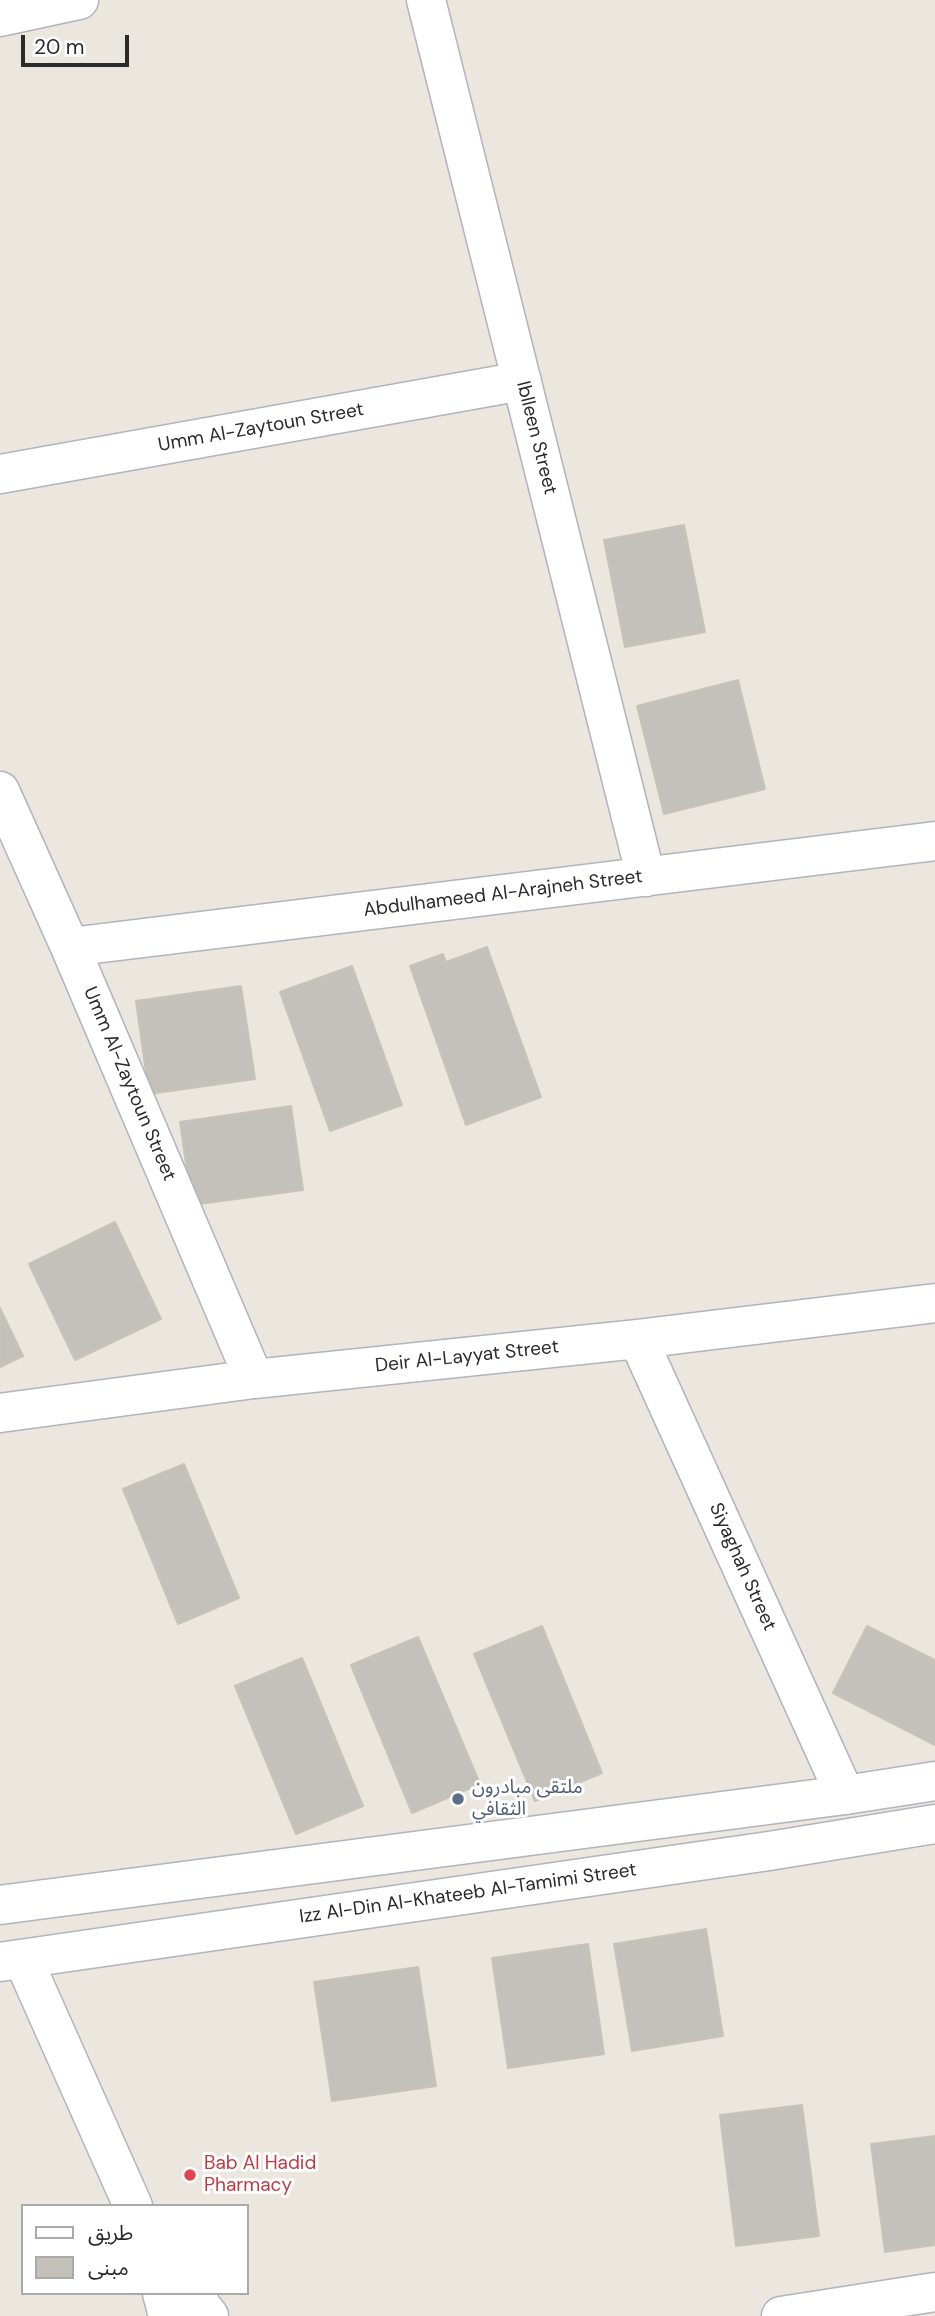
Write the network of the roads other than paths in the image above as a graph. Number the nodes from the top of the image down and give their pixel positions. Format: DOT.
graph roads {
  1 [pos="79,0"];
  2 [pos="426,0"];
  3 [pos="0,17"];
  4 [pos="522,381"];
  5 [pos="0,474"];
  6 [pos="0,791"];
  7 [pos="935,841"];
  8 [pos="646,877"];
  9 [pos="70,947"];
  10 [pos="935,1303"];
  11 [pos="638,1339"];
  12 [pos="254,1379"];
  13 [pos="0,1413"];
  14 [pos="935,1781"];
  15 [pos="845,1795"];
  16 [pos="935,1824"];
  17 [pos="0,1905"];
  18 [pos="12,1960"];
  19 [pos="132,2204"];
  20 [pos="935,2292"];
  21 [pos="163,2295"];
  22 [pos="193,2295"];
  23 [pos="168,2316"];
  24 [pos="209,2316"];
  25 [pos="781,2316"];
  1 -- 3 [label="street"];
  2 -- 4 [label="street, Iblleen Street"];
  4 -- 5 [label="street, Umm Al-Zaytoun Street"];
  4 -- 8 [label="street, Iblleen Street"];
  6 -- 9 [label="street, Umm Al-Zaytoun Street"];
  7 -- 8 [label="street, Abdulhameed Al-Arajneh Street"];
  8 -- 9 [label="street, Abdulhameed Al-Arajneh Street"];
  9 -- 12 [label="street, Umm Al-Zaytoun Street"];
  10 -- 11 [label="street, Deir Al-Layyat Street"];
  11 -- 12 [label="street, Deir Al-Layyat Street"];
  11 -- 15 [label="street, Siyaghah Street"];
  12 -- 13 [label="street, Deir Al-Layyat Street"];
  14 -- 15 [label="street"];
  15 -- 17 [label="street"];
  16 -- 18 [label="street, Izz Al-Din Al-Khateeb Al-Tamimi Street"];
  18 -- 19 [label="street"];
  20 -- 25 [label="street"];
  21 -- 23 [label="street"];
  22 -- 24 [label="street"];
}
